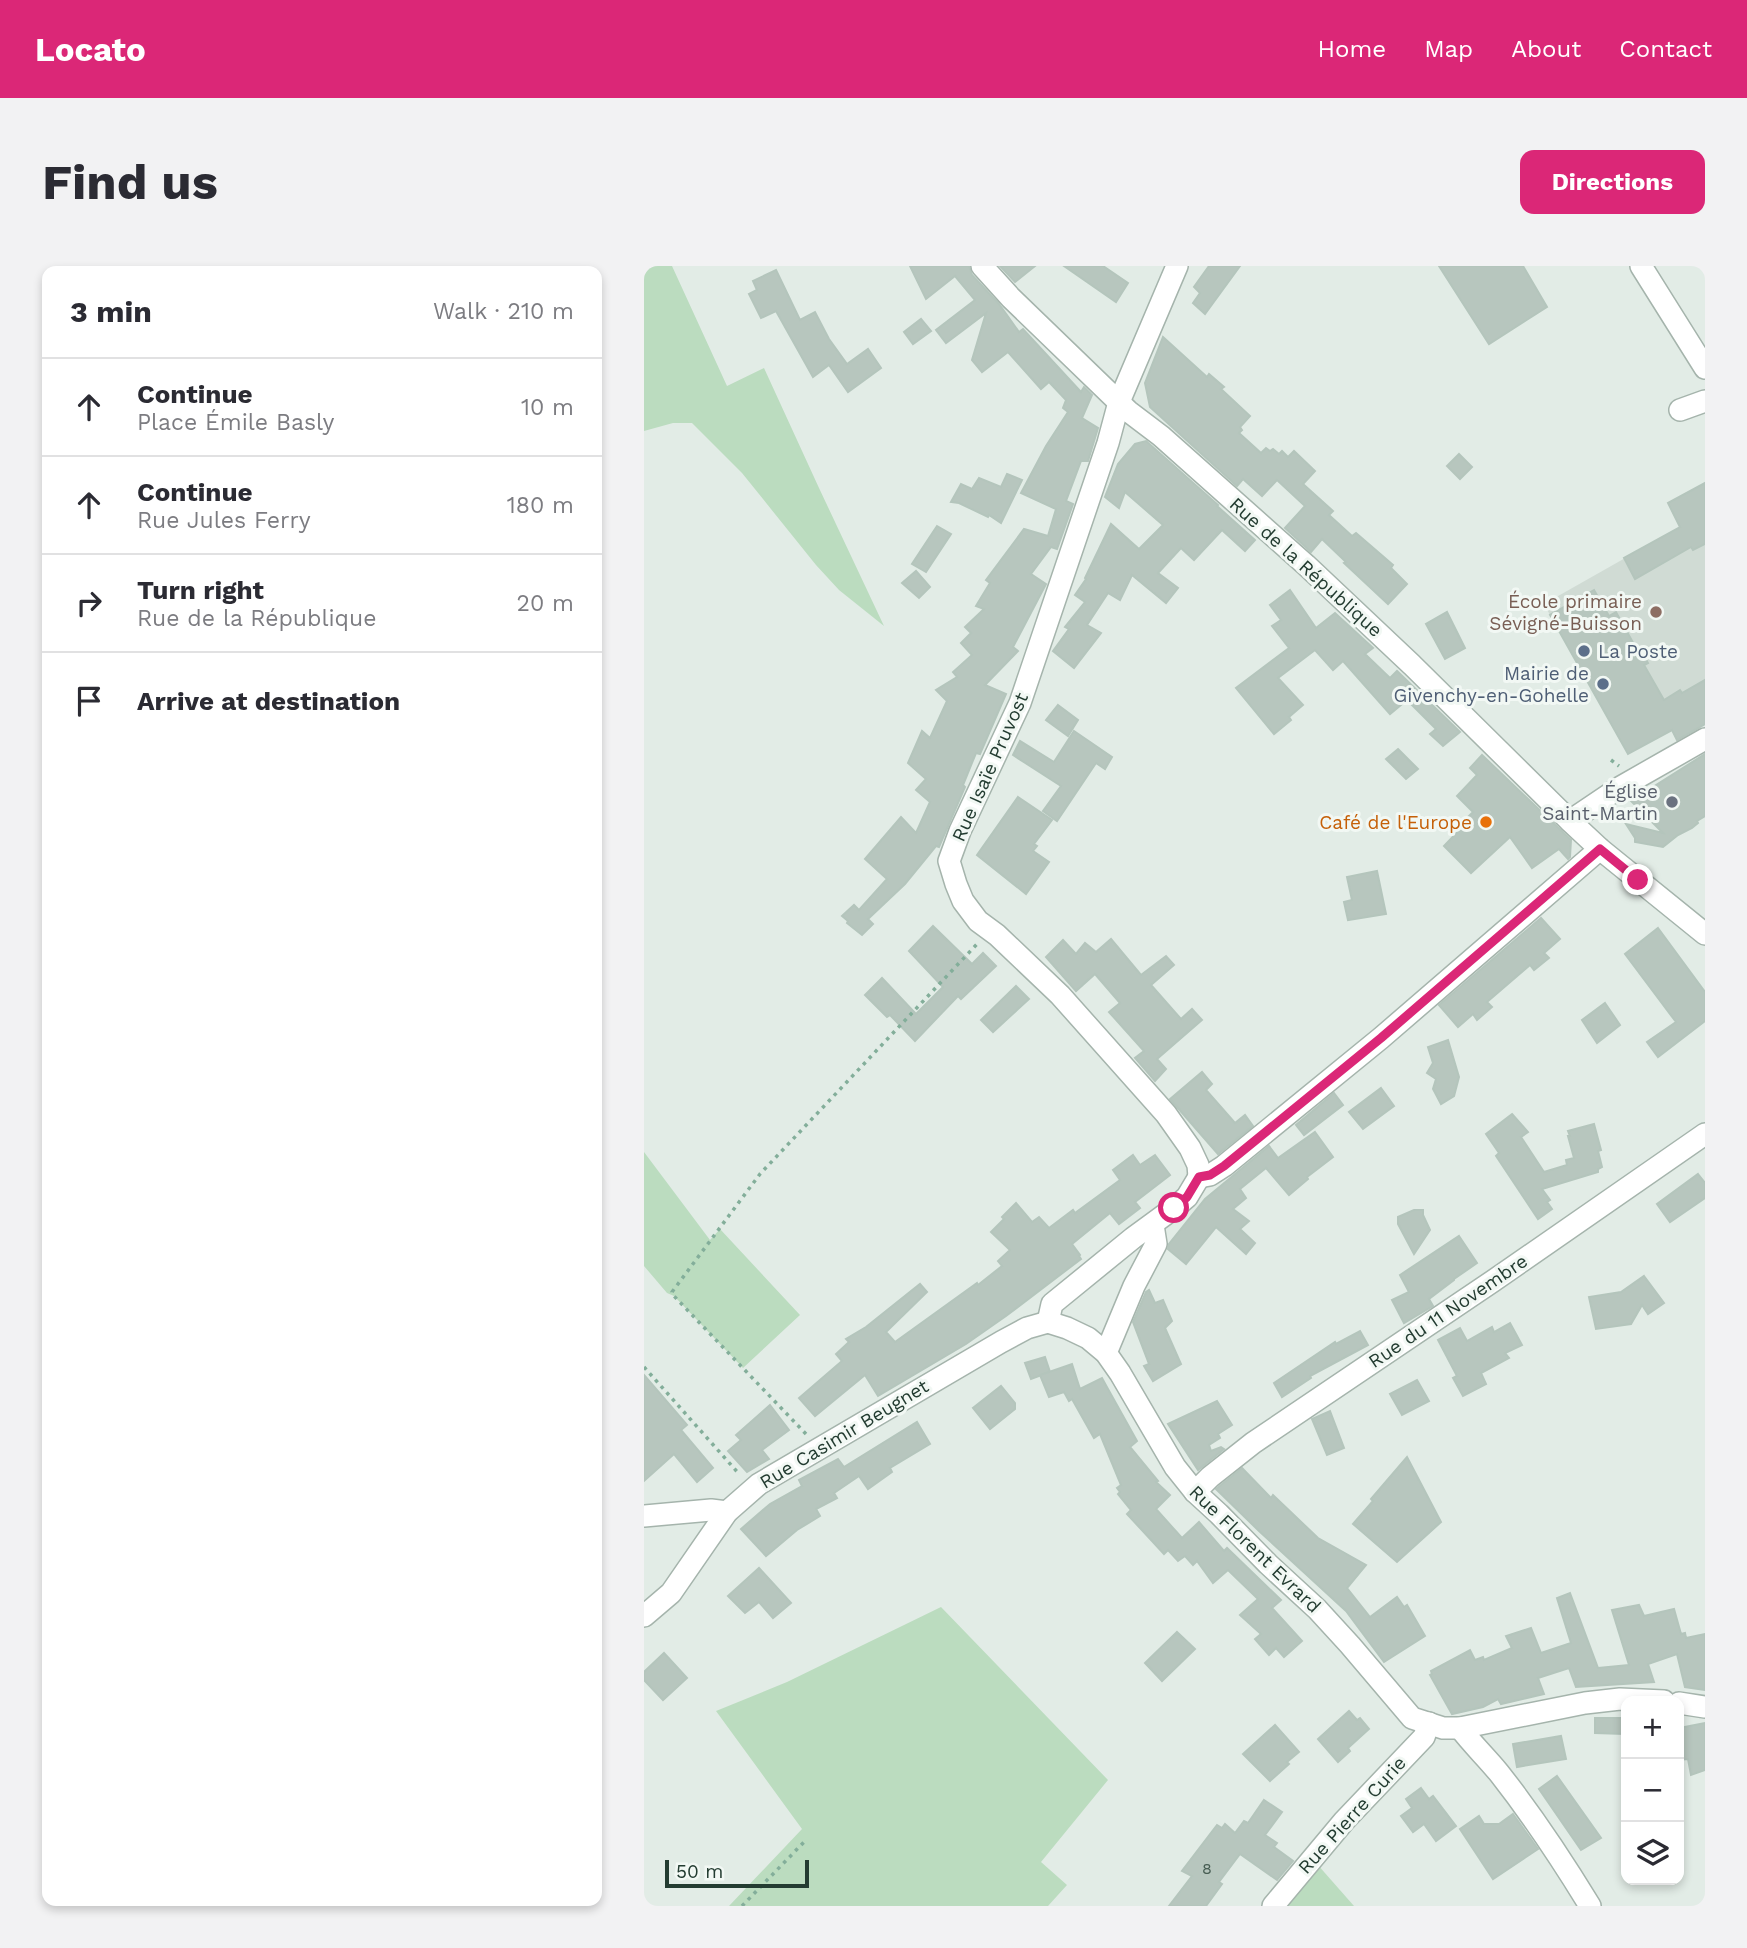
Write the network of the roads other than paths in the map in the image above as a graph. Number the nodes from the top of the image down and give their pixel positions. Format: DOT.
graph roads {
  1 [pos="982,266"];
  2 [pos="1177,266"];
  3 [pos="1642,266"];
  4 [pos="1705,368"];
  5 [pos="1705,401"];
  6 [pos="1119,402"];
  7 [pos="1680,410"];
  8 [pos="1705,739"];
  9 [pos="1575,817"];
  10 [pos="1600,849"];
  11 [pos="1705,934"];
  12 [pos="1705,1134"];
  13 [pos="1199,1177"];
  14 [pos="1153,1225"];
  15 [pos="1048,1322"];
  16 [pos="1106,1353"];
  17 [pos="1195,1492"];
  18 [pos="727,1512"];
  19 [pos="644,1516"];
  20 [pos="644,1616"];
  21 [pos="1621,1699"];
  22 [pos="1684,1704"];
  23 [pos="1705,1707"];
  24 [pos="1421,1721"];
  25 [pos="1460,1728"];
  26 [pos="1273,1906"];
  27 [pos="1590,1906"];
  1 -- 6 [label="street, Rue de la République"];
  2 -- 6 [label="street, Rue Isaïe Pruvost"];
  3 -- 4 [label="street"];
  5 -- 7 [label="street"];
  6 -- 9 [label="street, Rue de la République"];
  6 -- 13 [label="street, Rue Isaïe Pruvost"];
  8 -- 9 [label="street"];
  9 -- 10 [label="street, Rue de la République"];
  10 -- 11 [label="street, Rue de la République"];
  10 -- 13 [label="street"];
  12 -- 17 [label="street, Rue du 11 Novembre"];
  13 -- 14 [label="street"];
  14 -- 15 [label="street"];
  14 -- 16 [label="street"];
  15 -- 16 [label="street, Rue Florent Evrard"];
  15 -- 18 [label="street, Rue Casimir Beugnet"];
  16 -- 17 [label="street, Rue Florent Evrard"];
  17 -- 24 [label="street, Rue Florent Evrard"];
  18 -- 19 [label="street"];
  18 -- 20 [label="street, Rue Casimir Beugnet"];
  21 -- 25 [label="street"];
  22 -- 23 [label="street"];
  24 -- 25 [label="street"];
  24 -- 26 [label="street, Rue Pierre Curie"];
  25 -- 27 [label="street"];
}
